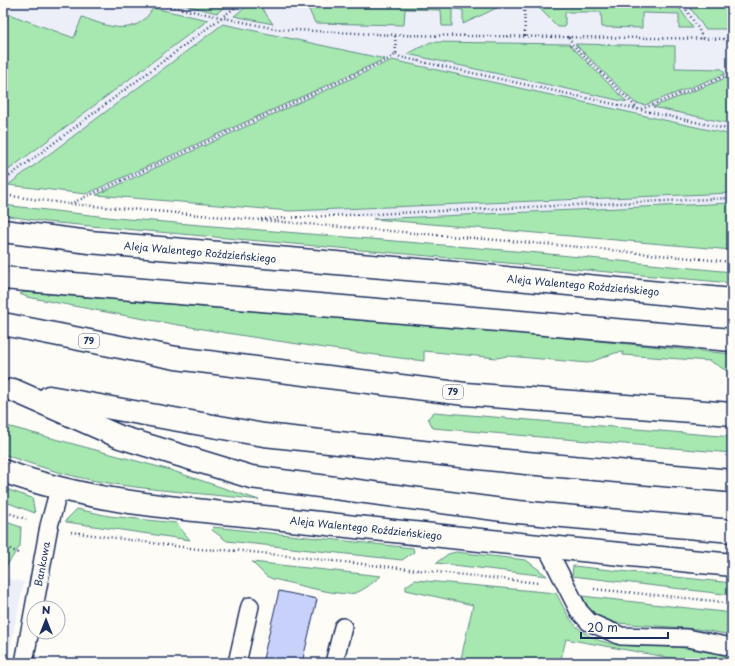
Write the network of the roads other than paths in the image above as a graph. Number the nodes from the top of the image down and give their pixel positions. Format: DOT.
graph roads {
  1 [pos="3,231"];
  2 [pos="3,278"];
  3 [pos="732,300"];
  4 [pos="3,324"];
  5 [pos="732,340"];
  6 [pos="8,389"];
  7 [pos="732,414"];
  8 [pos="3,471"];
  9 [pos="732,481"];
  10 [pos="59,489"];
  11 [pos="732,531"];
  12 [pos="546,546"];
  13 [pos="732,566"];
  14 [pos="250,606"];
  15 [pos="343,628"];
  16 [pos="732,647"];
  17 [pos="24,663"];
  18 [pos="237,663"];
  19 [pos="334,663"];
  1 -- 3 [label="main road, Aleja Walentego Roździeńskiego"];
  2 -- 5 [label="main road"];
  4 -- 7 [label="main road, 79"];
  6 -- 9 [label="main road"];
  6 -- 11 [label="main road"];
  8 -- 10 [label="main road, Aleja Walentego Roździeńskiego"];
  10 -- 12 [label="main road, Aleja Walentego Roździeńskiego"];
  10 -- 17 [label="lane, Bankowa"];
  12 -- 13 [label="main road, Aleja Walentego Roździeńskiego"];
  12 -- 16 [label="lane"];
  14 -- 18 [label="lane"];
  15 -- 19 [label="lane"];
}
